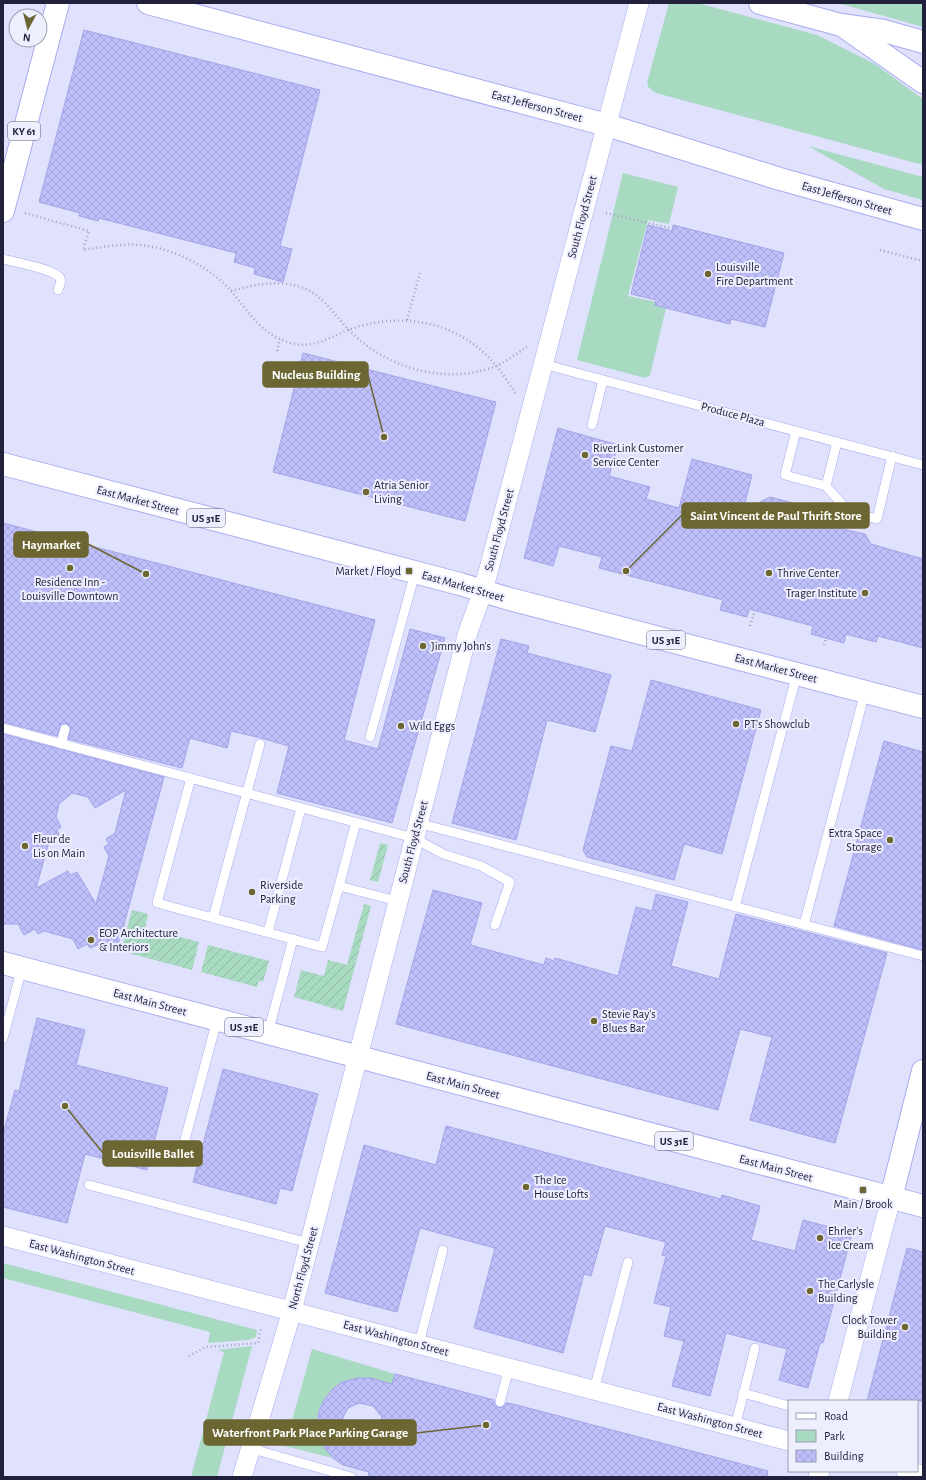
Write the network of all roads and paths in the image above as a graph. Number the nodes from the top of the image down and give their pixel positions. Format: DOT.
graph roads {
  1 [pos="58,3"];
  2 [pos="148,3"];
  3 [pos="639,3"];
  4 [pos="760,3"];
  5 [pos="841,25"];
  6 [pos="923,42"];
  7 [pos="923,82"];
  8 [pos="607,125"];
  9 [pos="4,209"];
  10 [pos="606,213"];
  11 [pos="923,220"];
  12 [pos="670,228"];
  13 [pos="880,250"];
  14 [pos="3,259"];
  15 [pos="923,261"];
  16 [pos="420,273"];
  17 [pos="58,290"];
  18 [pos="231,291"];
  19 [pos="407,320"];
  20 [pos="349,330"];
  21 [pos="552,332"];
  22 [pos="280,339"];
  23 [pos="277,351"];
  24 [pos="543,364"];
  25 [pos="496,366"];
  26 [pos="603,380"];
  27 [pos="530,415"];
  28 [pos="592,425"];
  29 [pos="796,431"];
  30 [pos="838,442"];
  31 [pos="892,456"];
  32 [pos="3,464"];
  33 [pos="923,465"];
  34 [pos="826,486"];
  35 [pos="415,572"];
  36 [pos="483,591"];
  37 [pos="755,610"];
  38 [pos="750,626"];
  39 [pos="826,638"];
  40 [pos="824,645"];
  41 [pos="797,674"];
  42 [pos="865,692"];
  43 [pos="923,707"];
  44 [pos="3,728"];
  45 [pos="65,729"];
  46 [pos="370,737"];
  47 [pos="61,744"];
  48 [pos="260,744"];
  49 [pos="191,778"];
  50 [pos="246,793"];
  51 [pos="301,808"];
  52 [pos="356,822"];
  53 [pos="416,830"];
  54 [pos="339,886"];
  55 [pos="397,901"];
  56 [pos="735,907"];
  57 [pos="213,918"];
  58 [pos="495,925"];
  59 [pos="804,925"];
  60 [pos="268,932"];
  61 [pos="294,939"];
  62 [pos="923,956"];
  63 [pos="12,966"];
  64 [pos="217,1020"];
  65 [pos="268,1034"];
  66 [pos="3,1038"];
  67 [pos="357,1057"];
  68 [pos="923,1071"];
  69 [pos="179,1162"];
  70 [pos="89,1185"];
  71 [pos="891,1198"];
  72 [pos="923,1206"];
  73 [pos="3,1236"];
  74 [pos="309,1243"];
  75 [pos="443,1250"];
  76 [pos="628,1262"];
  77 [pos="292,1311"];
  78 [pos="261,1327"];
  79 [pos="419,1344"];
  80 [pos="755,1348"];
  81 [pos="189,1356"];
  82 [pos="509,1368"];
  83 [pos="594,1390"];
  84 [pos="743,1393"];
  85 [pos="838,1400"];
  86 [pos="500,1402"];
  87 [pos="788,1406"];
  88 [pos="735,1427"];
  89 [pos="788,1441"];
  90 [pos="249,1448"];
  91 [pos="910,1472"];
  92 [pos="923,1475"];
  93 [pos="242,1477"];
  94 [pos="351,1477"];
  1 -- 9 [label="main road, KY 61"];
  2 -- 8 [label="main road, East Jefferson Street"];
  3 -- 8 [label="street, South Floyd Street"];
  4 -- 5 [label="main road"];
  5 -- 6 [label="main road"];
  5 -- 7 [label="main road"];
  8 -- 11 [label="main road, East Jefferson Street"];
  8 -- 21 [label="street, South Floyd Street"];
  9 -- 18 [label="path"];
  10 -- 12 [label="path"];
  13 -- 15 [label="path"];
  14 -- 17 [label="lane"];
  16 -- 19 [label="path"];
  18 -- 20 [label="path"];
  18 -- 22 [label="path"];
  19 -- 20 [label="path"];
  19 -- 25 [label="path"];
  20 -- 22 [label="path"];
  20 -- 25 [label="path"];
  21 -- 24 [label="street, South Floyd Street"];
  21 -- 25 [label="path"];
  22 -- 23 [label="path"];
  24 -- 26 [label="lane, Produce Plaza"];
  24 -- 27 [label="street, South Floyd Street"];
  25 -- 27 [label="path"];
  26 -- 28 [label="lane"];
  26 -- 29 [label="lane, Produce Plaza"];
  27 -- 36 [label="street, South Floyd Street"];
  29 -- 30 [label="lane, Produce Plaza"];
  29 -- 34 [label="lane"];
  30 -- 31 [label="lane, Produce Plaza"];
  30 -- 34 [label="lane"];
  31 -- 33 [label="lane, Produce Plaza"];
  31 -- 34 [label="lane"];
  32 -- 35 [label="main road, East Market Street / US 31E"];
  35 -- 36 [label="main road, East Market Street / US 31E"];
  35 -- 46 [label="lane"];
  36 -- 41 [label="main road, East Market Street / US 31E"];
  36 -- 53 [label="street, South Floyd Street"];
  37 -- 38 [label="path"];
  39 -- 40 [label="path"];
  41 -- 42 [label="main road, East Market Street / US 31E"];
  41 -- 56 [label="lane"];
  42 -- 43 [label="main road, East Market Street / US 31E"];
  42 -- 59 [label="lane"];
  44 -- 47 [label="lane"];
  45 -- 47 [label="lane"];
  47 -- 49 [label="lane"];
  48 -- 50 [label="lane"];
  49 -- 50 [label="lane"];
  49 -- 57 [label="lane"];
  50 -- 51 [label="lane"];
  50 -- 57 [label="lane"];
  51 -- 52 [label="lane"];
  51 -- 60 [label="lane"];
  52 -- 53 [label="lane"];
  52 -- 54 [label="lane"];
  53 -- 55 [label="street, South Floyd Street"];
  53 -- 56 [label="lane"];
  53 -- 58 [label="lane"];
  54 -- 55 [label="lane"];
  54 -- 61 [label="lane"];
  55 -- 67 [label="street, South Floyd Street"];
  56 -- 59 [label="lane"];
  57 -- 60 [label="lane"];
  59 -- 62 [label="lane"];
  60 -- 61 [label="lane"];
  61 -- 65 [label="lane"];
  63 -- 64 [label="main road, East Main Street / US 31E"];
  63 -- 66 [label="lane"];
  64 -- 65 [label="main road, East Main Street / US 31E"];
  64 -- 69 [label="lane"];
  65 -- 67 [label="main road, East Main Street / US 31E"];
  67 -- 71 [label="main road, East Main Street / US 31E"];
  67 -- 74 [label="street, North Floyd Street"];
  68 -- 71 [label="main road"];
  70 -- 74 [label="lane"];
  71 -- 72 [label="main road, East Main Street / US 31E"];
  71 -- 85 [label="street"];
  73 -- 77 [label="street, East Washington Street"];
  74 -- 77 [label="street, North Floyd Street"];
  75 -- 79 [label="lane"];
  76 -- 83 [label="lane"];
  77 -- 79 [label="street, East Washington Street"];
  77 -- 90 [label="street, North Floyd Street"];
  78 -- 81 [label="path"];
  79 -- 82 [label="street, East Washington Street"];
  80 -- 84 [label="lane"];
  82 -- 83 [label="street, East Washington Street"];
  82 -- 86 [label="lane"];
  83 -- 88 [label="street, East Washington Street"];
  84 -- 87 [label="lane"];
  84 -- 88 [label="lane"];
  88 -- 89 [label="street, East Washington Street"];
  90 -- 93 [label="street, North Floyd Street"];
  90 -- 94 [label="lane"];
  91 -- 92 [label="street"];
}
